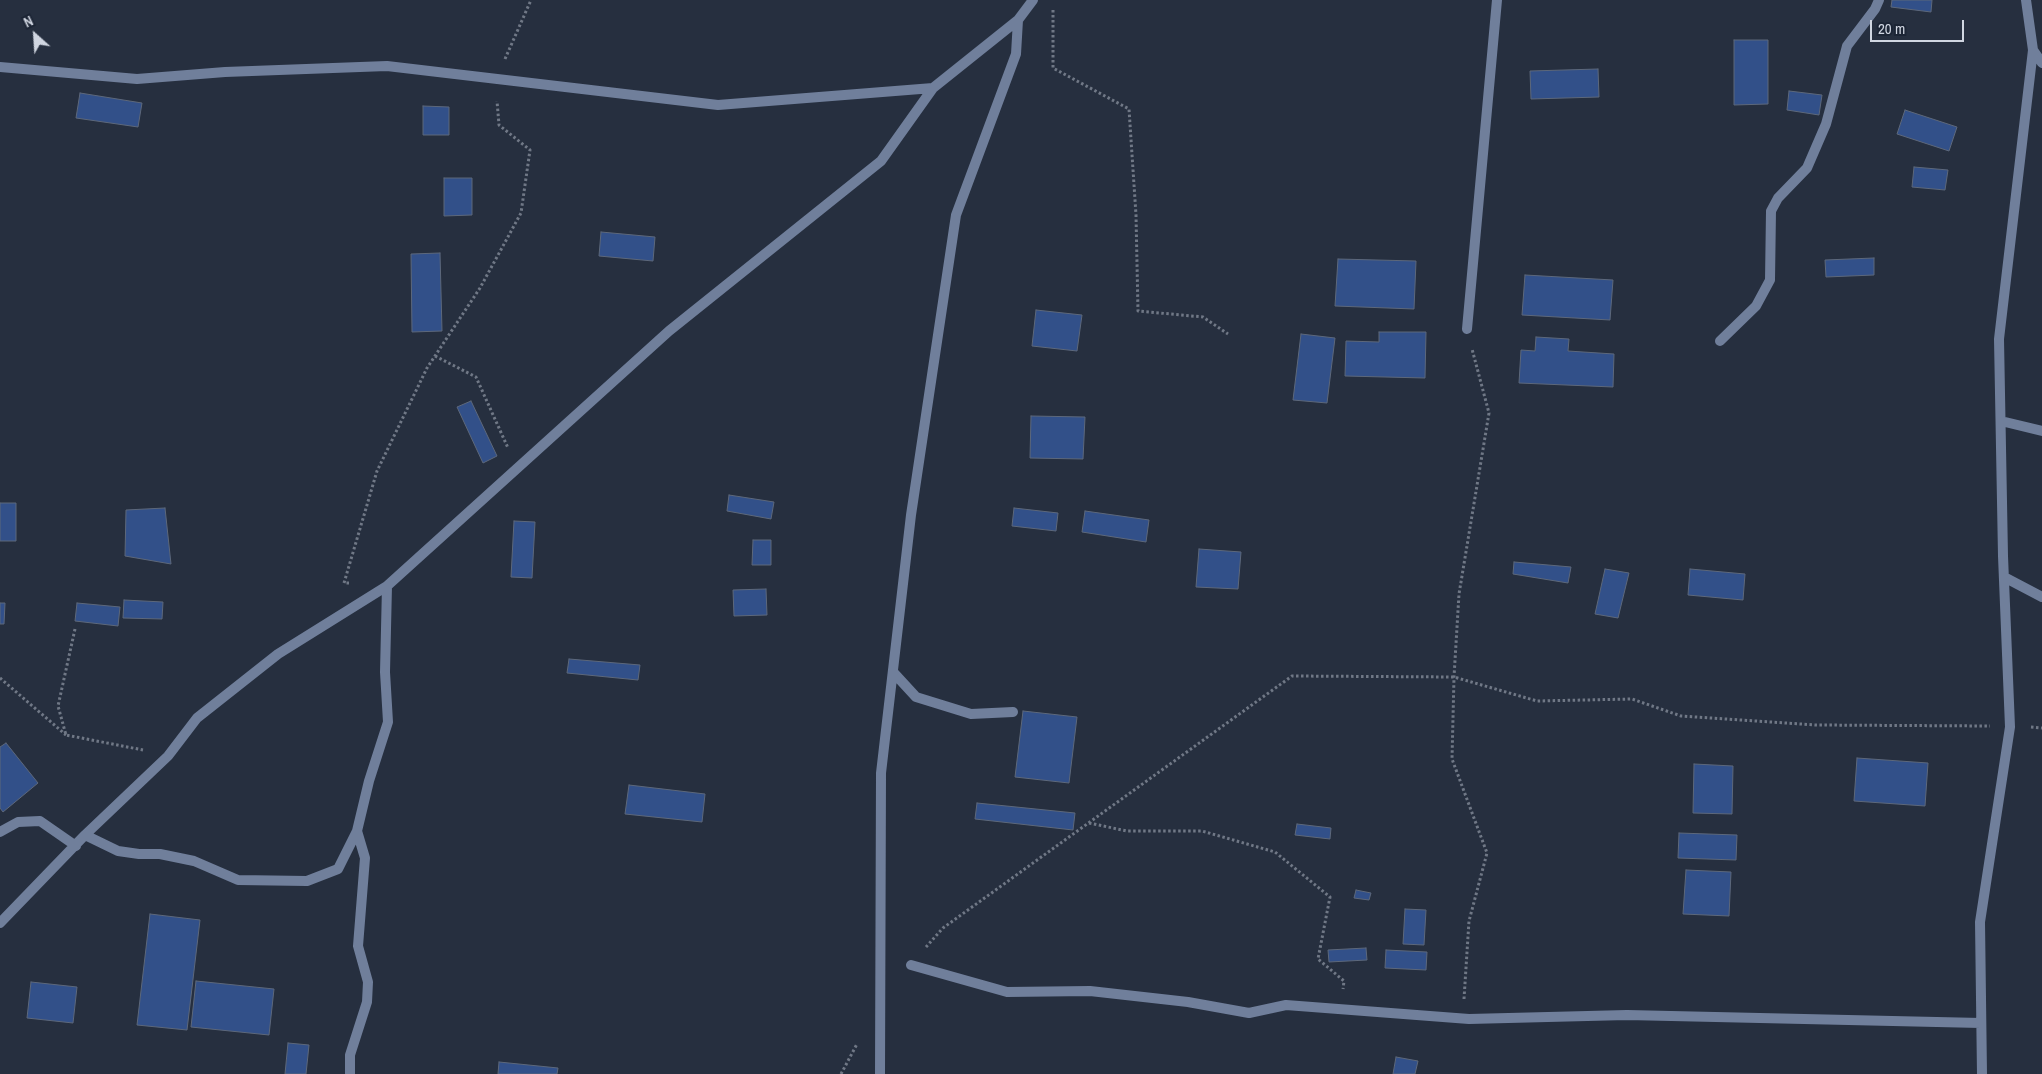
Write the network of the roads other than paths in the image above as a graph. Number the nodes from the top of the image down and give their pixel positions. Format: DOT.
graph roads {
  1 [pos="1033,0"];
  2 [pos="1497,0"];
  3 [pos="1879,0"];
  4 [pos="2026,0"];
  5 [pos="1018,20"];
  6 [pos="2034,50"];
  7 [pos="2042,62"];
  8 [pos="0,67"];
  9 [pos="933,88"];
  10 [pos="1467,329"];
  11 [pos="1720,342"];
  12 [pos="2001,421"];
  13 [pos="2042,432"];
  14 [pos="2004,577"];
  15 [pos="387,586"];
  16 [pos="2042,597"];
  17 [pos="893,672"];
  18 [pos="1013,712"];
  19 [pos="358,831"];
  20 [pos="0,832"];
  21 [pos="85,835"];
  22 [pos="76,846"];
  23 [pos="0,924"];
  24 [pos="911,965"];
  25 [pos="1981,1023"];
  26 [pos="878,1072"];
  27 [pos="350,1074"];
  28 [pos="1982,1074"];
  1 -- 5 [label="street"];
  2 -- 10 [label="street"];
  3 -- 11 [label="street"];
  4 -- 6 [label="street"];
  5 -- 9 [label="street"];
  5 -- 17 [label="street"];
  6 -- 7 [label="street"];
  6 -- 12 [label="street"];
  8 -- 9 [label="street"];
  9 -- 15 [label="street"];
  12 -- 13 [label="street"];
  12 -- 14 [label="street"];
  14 -- 16 [label="street"];
  14 -- 25 [label="street"];
  15 -- 19 [label="street"];
  15 -- 21 [label="street"];
  17 -- 18 [label="street"];
  17 -- 26 [label="street"];
  19 -- 21 [label="street"];
  19 -- 27 [label="street"];
  20 -- 22 [label="street"];
  21 -- 22 [label="street"];
  22 -- 23 [label="street"];
  24 -- 25 [label="street"];
  25 -- 28 [label="street"];
}
